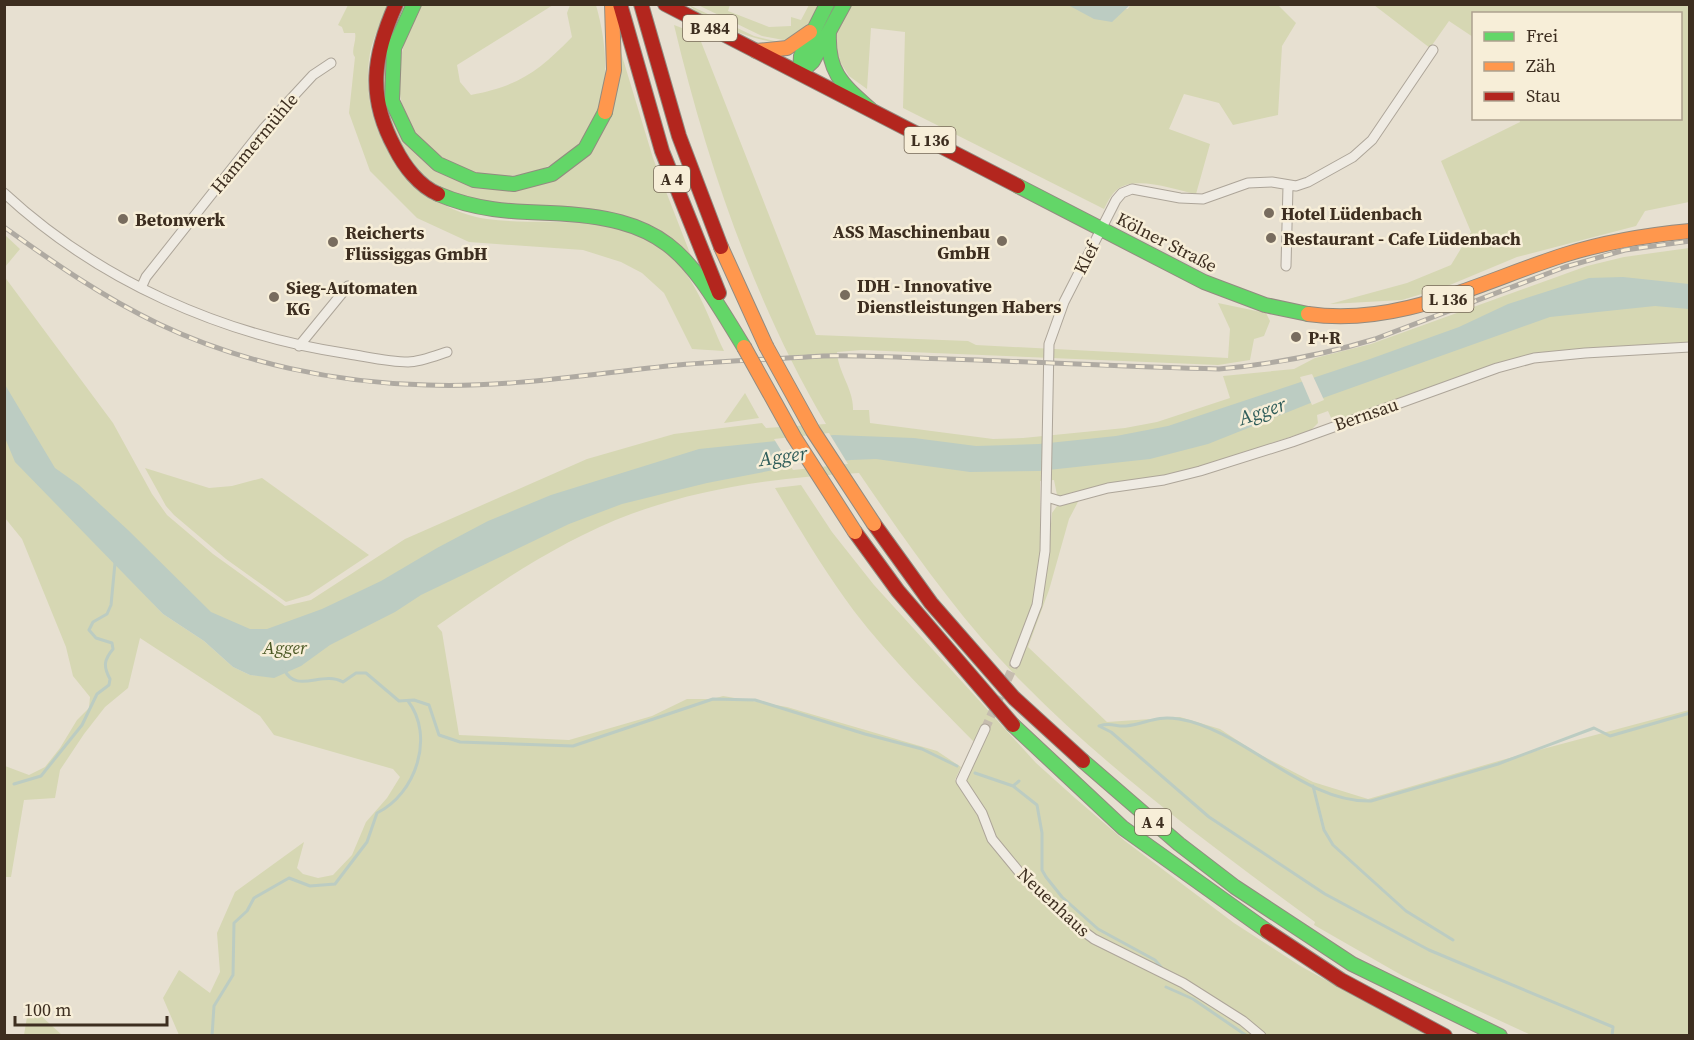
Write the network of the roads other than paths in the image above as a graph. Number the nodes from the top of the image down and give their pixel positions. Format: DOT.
graph roads {
  1 [pos="396,4"];
  2 [pos="414,4"];
  3 [pos="612,4"];
  4 [pos="620,4"];
  5 [pos="665,4"];
  6 [pos="827,4"];
  7 [pos="844,4"];
  8 [pos="641,5"];
  9 [pos="815,28"];
  10 [pos="829,32"];
  11 [pos="1433,50"];
  12 [pos="756,51"];
  13 [pos="331,63"];
  14 [pos="800,73"];
  15 [pos="870,109"];
  16 [pos="1288,186"];
  17 [pos="4,193"];
  18 [pos="1101,229"];
  19 [pos="1689,231"];
  20 [pos="1286,266"];
  21 [pos="348,286"];
  22 [pos="141,288"];
  23 [pos="299,346"];
  24 [pos="744,347"];
  25 [pos="1689,347"];
  26 [pos="447,352"];
  27 [pos="1047,496"];
  28 [pos="1015,663"];
  29 [pos="985,729"];
  30 [pos="1260,1035"];
  31 [pos="1445,1035"];
  32 [pos="1500,1035"];
  1 -- 24 [label="main road"];
  2 -- 3 [label="main road"];
  4 -- 24 [label="main road, A 4"];
  5 -- 12 [label="main road, Kölner Straße / B 484"];
  6 -- 9 [label="main road"];
  7 -- 10 [label="main road"];
  8 -- 32 [label="main road, A 4, bridge"];
  9 -- 12 [label="main road"];
  9 -- 14 [label="main road"];
  10 -- 14 [label="main road"];
  10 -- 15 [label="main road"];
  11 -- 16 [label="street, Klef"];
  12 -- 14 [label="main road, Kölner Straße / B 484"];
  13 -- 22 [label="street, Hammermühle"];
  14 -- 15 [label="main road, Kölner Straße / L 136"];
  15 -- 18 [label="main road, Kölner Straße / L 136"];
  16 -- 18 [label="street, Klef"];
  16 -- 20 [label="street"];
  17 -- 22 [label="street"];
  18 -- 19 [label="main road, Kölner Straße / L 136"];
  18 -- 27 [label="street, Klef"];
  21 -- 23 [label="street"];
  22 -- 23 [label="street"];
  23 -- 26 [label="street"];
  24 -- 31 [label="main road, A 4, bridge"];
  25 -- 27 [label="street, Bernsau"];
  27 -- 28 [label="street"];
  29 -- 30 [label="street, Neuenhaus"];
}
